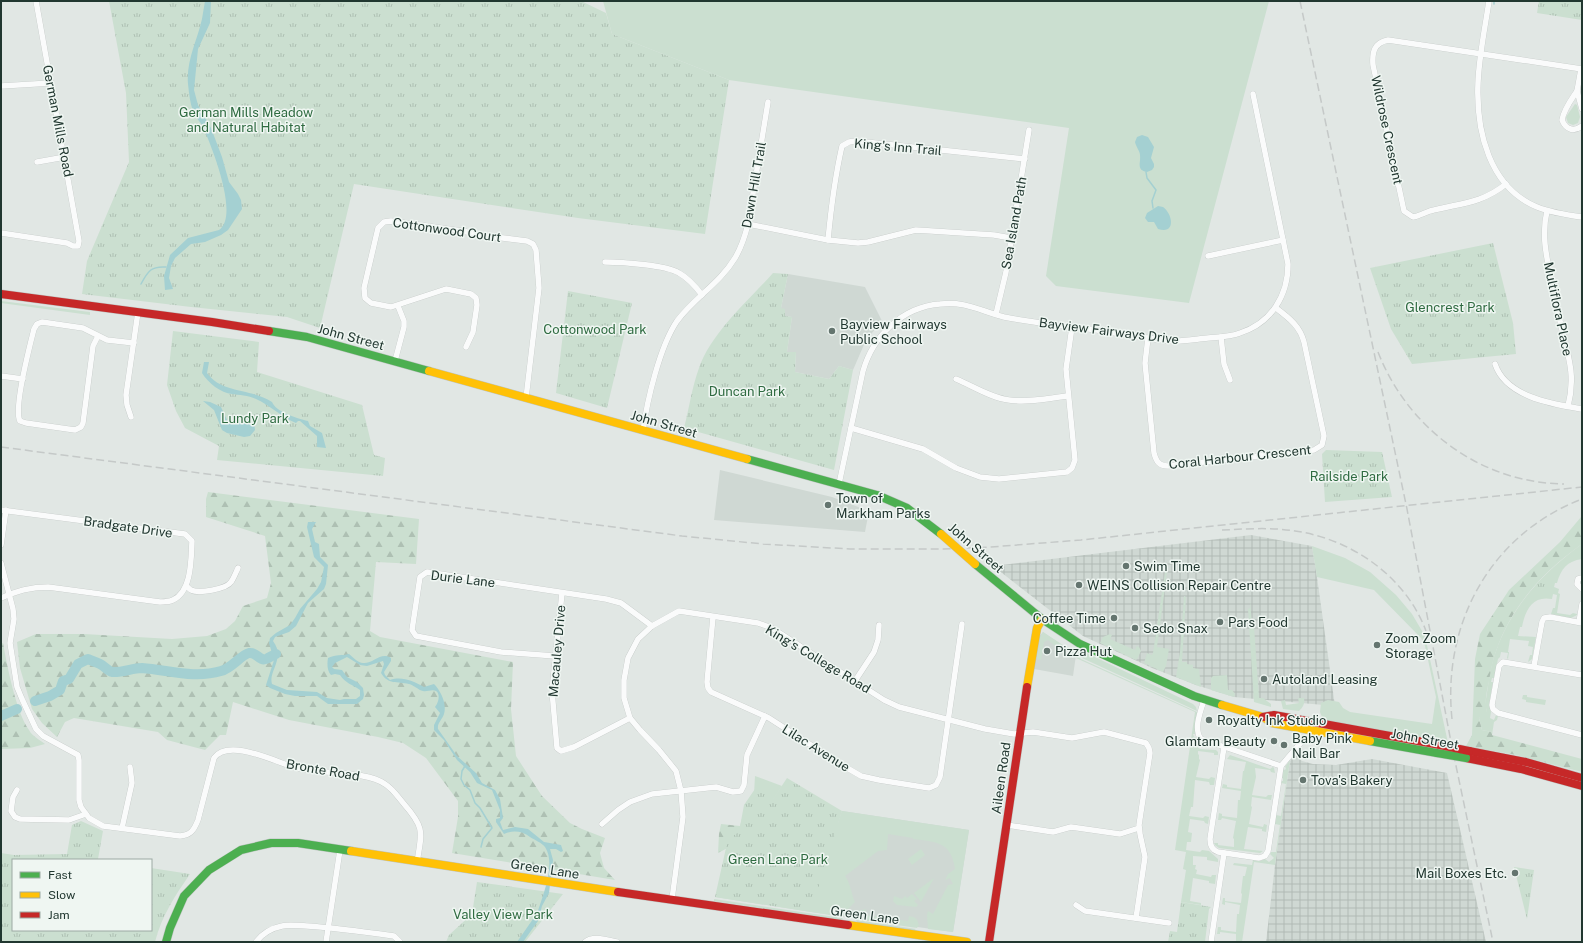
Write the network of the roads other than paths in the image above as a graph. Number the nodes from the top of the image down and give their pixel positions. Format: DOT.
graph roads {
  1 [pos="36,1"];
  2 [pos="1488,1"];
  3 [pos="1481,54"];
  4 [pos="1582,69"];
  5 [pos="51,83"];
  6 [pos="1,86"];
  7 [pos="1577,91"];
  8 [pos="1253,94"];
  9 [pos="768,102"];
  10 [pos="1582,109"];
  11 [pos="1582,126"];
  12 [pos="1029,130"];
  13 [pos="65,156"];
  14 [pos="1025,159"];
  15 [pos="37,162"];
  16 [pos="1506,184"];
  17 [pos="1547,211"];
  18 [pos="1582,217"];
  19 [pos="748,224"];
  20 [pos="1,233"];
  21 [pos="1011,238"];
  22 [pos="828,240"];
  23 [pos="1283,240"];
  24 [pos="1208,256"];
  25 [pos="605,262"];
  26 [pos="1,294"];
  27 [pos="702,295"];
  28 [pos="398,306"];
  29 [pos="1276,308"];
  30 [pos="138,312"];
  31 [pos="996,314"];
  32 [pos="1072,327"];
  33 [pos="98,336"];
  34 [pos="1221,337"];
  35 [pos="1148,338"];
  36 [pos="134,343"];
  37 [pos="466,347"];
  38 [pos="395,361"];
  39 [pos="1495,364"];
  40 [pos="1,376"];
  41 [pos="23,379"];
  42 [pos="956,379"];
  43 [pos="1230,380"];
  44 [pos="1068,396"];
  45 [pos="526,398"];
  46 [pos="1568,406"];
  47 [pos="1582,409"];
  48 [pos="132,417"];
  49 [pos="851,428"];
  50 [pos="642,430"];
  51 [pos="839,484"];
  52 [pos="4,510"];
  53 [pos="1,545"];
  54 [pos="1,564"];
  55 [pos="238,568"];
  56 [pos="1582,578"];
  57 [pos="186,586"];
  58 [pos="1582,589"];
  59 [pos="562,593"];
  60 [pos="10,594"];
  61 [pos="1,598"];
  62 [pos="1582,604"];
  63 [pos="713,617"];
  64 [pos="1042,618"];
  65 [pos="1580,623"];
  66 [pos="962,624"];
  67 [pos="879,625"];
  68 [pos="652,626"];
  69 [pos="555,656"];
  70 [pos="1534,666"];
  71 [pos="1582,675"];
  72 [pos="855,681"];
  73 [pos="1204,700"];
  74 [pos="764,716"];
  75 [pos="630,718"];
  76 [pos="948,720"];
  77 [pos="1020,733"];
  78 [pos="1582,735"];
  79 [pos="1303,740"];
  80 [pos="1224,747"];
  81 [pos="1467,754"];
  82 [pos="1281,766"];
  83 [pos="130,767"];
  84 [pos="1582,778"];
  85 [pos="1582,786"];
  86 [pos="17,790"];
  87 [pos="681,791"];
  88 [pos="86,814"];
  89 [pos="602,824"];
  90 [pos="1006,825"];
  91 [pos="122,828"];
  92 [pos="1139,828"];
  93 [pos="340,850"];
  94 [pos="1224,853"];
  95 [pos="417,862"];
  96 [pos="672,900"];
  97 [pos="1076,905"];
  98 [pos="1136,918"];
  99 [pos="1169,923"];
  100 [pos="329,928"];
  101 [pos="166,942"];
  102 [pos="256,942"];
  103 [pos="326,942"];
  104 [pos="400,942"];
  105 [pos="585,942"];
  106 [pos="617,942"];
  107 [pos="967,942"];
  108 [pos="989,942"];
  109 [pos="1211,942"];
  1 -- 5 [label="street, German Mills Road"];
  2 -- 3 [label="street"];
  3 -- 4 [label="street, Wildrose Crescent"];
  3 -- 16 [label="street"];
  3 -- 16 [label="street, Wildrose Crescent"];
  4 -- 7 [label="street"];
  5 -- 6 [label="street"];
  5 -- 13 [label="street, German Mills Road"];
  7 -- 10 [label="street"];
  7 -- 11 [label="street"];
  8 -- 23 [label="street, Bayview Fairways Drive"];
  9 -- 19 [label="street, Dawn Hill Trail"];
  12 -- 14 [label="street, Sea Island Path"];
  13 -- 15 [label="street"];
  13 -- 20 [label="street, German Mills Road"];
  14 -- 21 [label="street, Sea Island Path"];
  14 -- 22 [label="street, King's Inn Trail"];
  16 -- 17 [label="street"];
  17 -- 18 [label="street"];
  17 -- 46 [label="street, Multiflora Place"];
  19 -- 22 [label="street"];
  19 -- 27 [label="street, Dawn Hill Trail"];
  21 -- 22 [label="street"];
  21 -- 31 [label="street, Sea Island Path"];
  23 -- 24 [label="street"];
  23 -- 29 [label="street, Bayview Fairways Drive"];
  25 -- 27 [label="street"];
  26 -- 30 [label="main road, John Street"];
  27 -- 50 [label="street, Dawn Hill Trail"];
  28 -- 37 [label="street, Cottonwood Court"];
  28 -- 38 [label="street"];
  28 -- 45 [label="street, Cottonwood Court"];
  29 -- 34 [label="street, Bayview Fairways Drive"];
  29 -- 35 [label="street, Coral Harbour Crescent"];
  30 -- 36 [label="street"];
  30 -- 38 [label="main road, John Street"];
  31 -- 32 [label="street, Bayview Fairways Drive"];
  31 -- 49 [label="street, Bayview Fairways Drive"];
  32 -- 35 [label="street, Bayview Fairways Drive"];
  32 -- 44 [label="street"];
  33 -- 36 [label="street"];
  33 -- 41 [label="street"];
  33 -- 41 [label="street"];
  34 -- 35 [label="street, Bayview Fairways Drive"];
  34 -- 43 [label="street"];
  36 -- 48 [label="street"];
  38 -- 45 [label="main road, John Street"];
  39 -- 46 [label="street"];
  40 -- 41 [label="street"];
  42 -- 44 [label="street"];
  44 -- 49 [label="street"];
  45 -- 50 [label="main road, John Street"];
  46 -- 47 [label="street"];
  49 -- 51 [label="street, Bayview Fairways Drive"];
  50 -- 51 [label="main road, John Street"];
  51 -- 64 [label="main road, John Street, bridge"];
  52 -- 53 [label="street"];
  52 -- 57 [label="street, Bradgate Drive"];
  54 -- 60 [label="street"];
  55 -- 57 [label="street"];
  56 -- 58 [label="street"];
  57 -- 60 [label="street"];
  59 -- 68 [label="street, Durie Lane"];
  59 -- 69 [label="street, Macauley Drive"];
  59 -- 69 [label="street, Durie Lane"];
  60 -- 61 [label="street"];
  60 -- 88 [label="street"];
  62 -- 65 [label="street"];
  63 -- 68 [label="street, King's College Road"];
  63 -- 72 [label="street, King's College Road"];
  63 -- 74 [label="street, Lilac Avenue"];
  64 -- 73 [label="main road, John Street"];
  64 -- 77 [label="main road, Aileen Road"];
  65 -- 70 [label="street"];
  66 -- 76 [label="street, Lilac Avenue"];
  67 -- 72 [label="street"];
  68 -- 75 [label="street, King's College Road"];
  69 -- 75 [label="street, Macauley Drive"];
  70 -- 71 [label="street"];
  70 -- 78 [label="street"];
  72 -- 76 [label="street, King's College Road"];
  73 -- 80 [label="street"];
  73 -- 81 [label="main road, John Street, bridge"];
  74 -- 76 [label="street, Lilac Avenue"];
  74 -- 87 [label="street"];
  75 -- 87 [label="street, King's College Road"];
  76 -- 77 [label="street, King's College Road"];
  77 -- 90 [label="main road, Aileen Road"];
  77 -- 92 [label="street, King's College Road"];
  79 -- 82 [label="street"];
  80 -- 82 [label="street"];
  80 -- 94 [label="street"];
  81 -- 84 [label="main road, John Street"];
  81 -- 85 [label="main road, John Street"];
  82 -- 94 [label="street"];
  83 -- 91 [label="street"];
  86 -- 88 [label="street"];
  87 -- 89 [label="street"];
  87 -- 96 [label="street, King's College Road"];
  88 -- 91 [label="street, Bronte Road"];
  90 -- 92 [label="street"];
  90 -- 108 [label="main road, Aileen Road"];
  91 -- 95 [label="street, Bronte Road"];
  92 -- 98 [label="street"];
  93 -- 95 [label="main road, Green Lane"];
  93 -- 100 [label="street"];
  93 -- 101 [label="main road, Green Lane"];
  94 -- 109 [label="street"];
  95 -- 96 [label="main road, Green Lane"];
  96 -- 107 [label="main road, Green Lane"];
  97 -- 98 [label="street"];
  98 -- 99 [label="street"];
  100 -- 102 [label="street"];
  100 -- 103 [label="street"];
  100 -- 104 [label="street"];
  105 -- 106 [label="street"];
}
